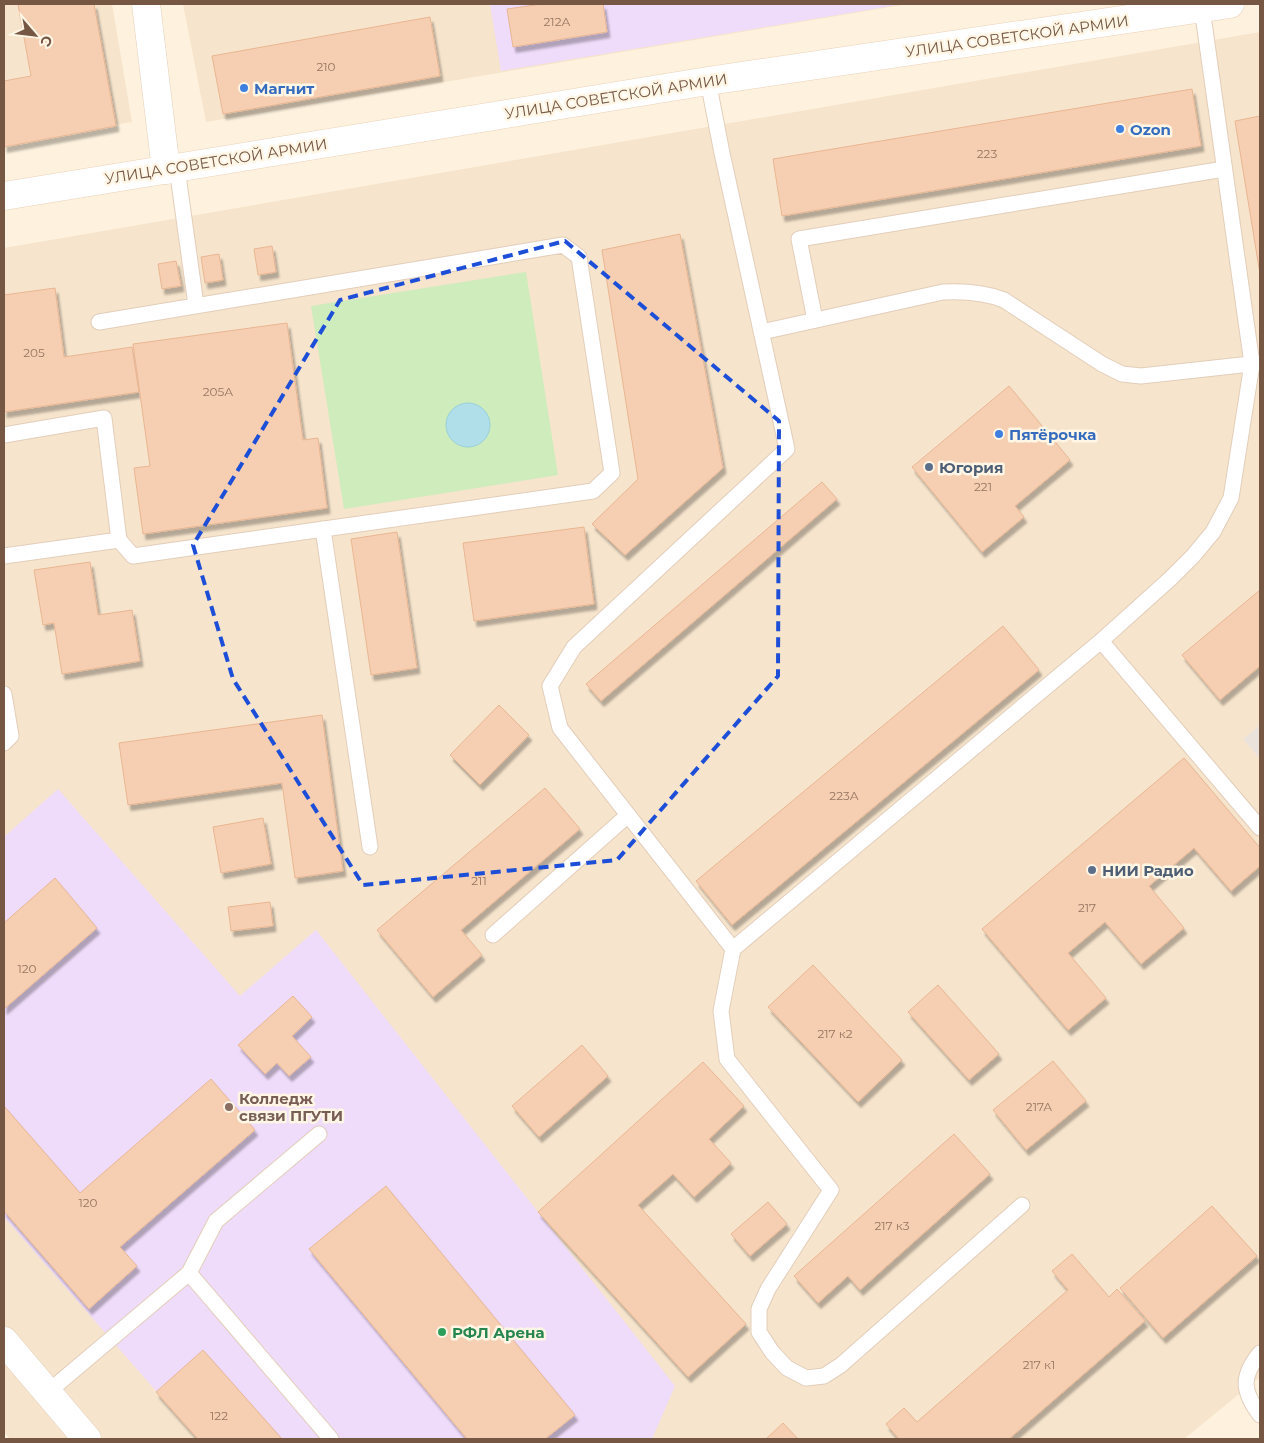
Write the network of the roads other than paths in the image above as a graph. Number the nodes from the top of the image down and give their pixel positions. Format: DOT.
graph roads {
  1 [pos="146,4"];
  2 [pos="1230,4"];
  3 [pos="1202,8"];
  4 [pos="708,81"];
  5 [pos="172,169"];
  6 [pos="1224,169"];
  7 [pos="4,196"];
  8 [pos="196,306"];
  9 [pos="815,320"];
  10 [pos="99,322"];
  11 [pos="762,332"];
  12 [pos="1256,364"];
  13 [pos="4,435"];
  14 [pos="323,529"];
  15 [pos="119,540"];
  16 [pos="4,556"];
  17 [pos="1101,641"];
  18 [pos="4,694"];
  19 [pos="4,742"];
  20 [pos="628,814"];
  21 [pos="1260,828"];
  22 [pos="370,847"];
  23 [pos="493,935"];
  24 [pos="733,949"];
  25 [pos="319,1134"];
  26 [pos="1022,1205"];
  27 [pos="189,1273"];
  28 [pos="4,1342"];
  29 [pos="1260,1353"];
  30 [pos="48,1392"];
  31 [pos="1260,1416"];
  32 [pos="87,1439"];
  33 [pos="330,1439"];
  1 -- 5 [label="main road"];
  2 -- 3 [label="main road, УЛИЦА СОВЕТСКОЙ АРМИИ"];
  3 -- 4 [label="main road, УЛИЦА СОВЕТСКОЙ АРМИИ"];
  3 -- 6 [label="lane"];
  4 -- 5 [label="main road, УЛИЦА СОВЕТСКОЙ АРМИИ"];
  4 -- 11 [label="lane"];
  5 -- 7 [label="main road, УЛИЦА СОВЕТСКОЙ АРМИИ"];
  5 -- 8 [label="lane"];
  6 -- 9 [label="lane"];
  6 -- 12 [label="lane"];
  8 -- 10 [label="lane"];
  8 -- 14 [label="lane"];
  9 -- 11 [label="lane"];
  9 -- 12 [label="lane"];
  11 -- 20 [label="lane"];
  12 -- 17 [label="lane"];
  13 -- 15 [label="lane"];
  14 -- 15 [label="lane"];
  14 -- 22 [label="lane"];
  15 -- 16 [label="lane"];
  17 -- 21 [label="lane"];
  17 -- 24 [label="lane"];
  18 -- 19 [label="lane"];
  20 -- 23 [label="lane"];
  20 -- 24 [label="lane"];
  24 -- 26 [label="lane"];
  25 -- 27 [label="lane"];
  27 -- 30 [label="lane"];
  27 -- 33 [label="lane"];
  28 -- 30 [label="main road"];
  29 -- 31 [label="lane"];
  30 -- 32 [label="main road"];
}
